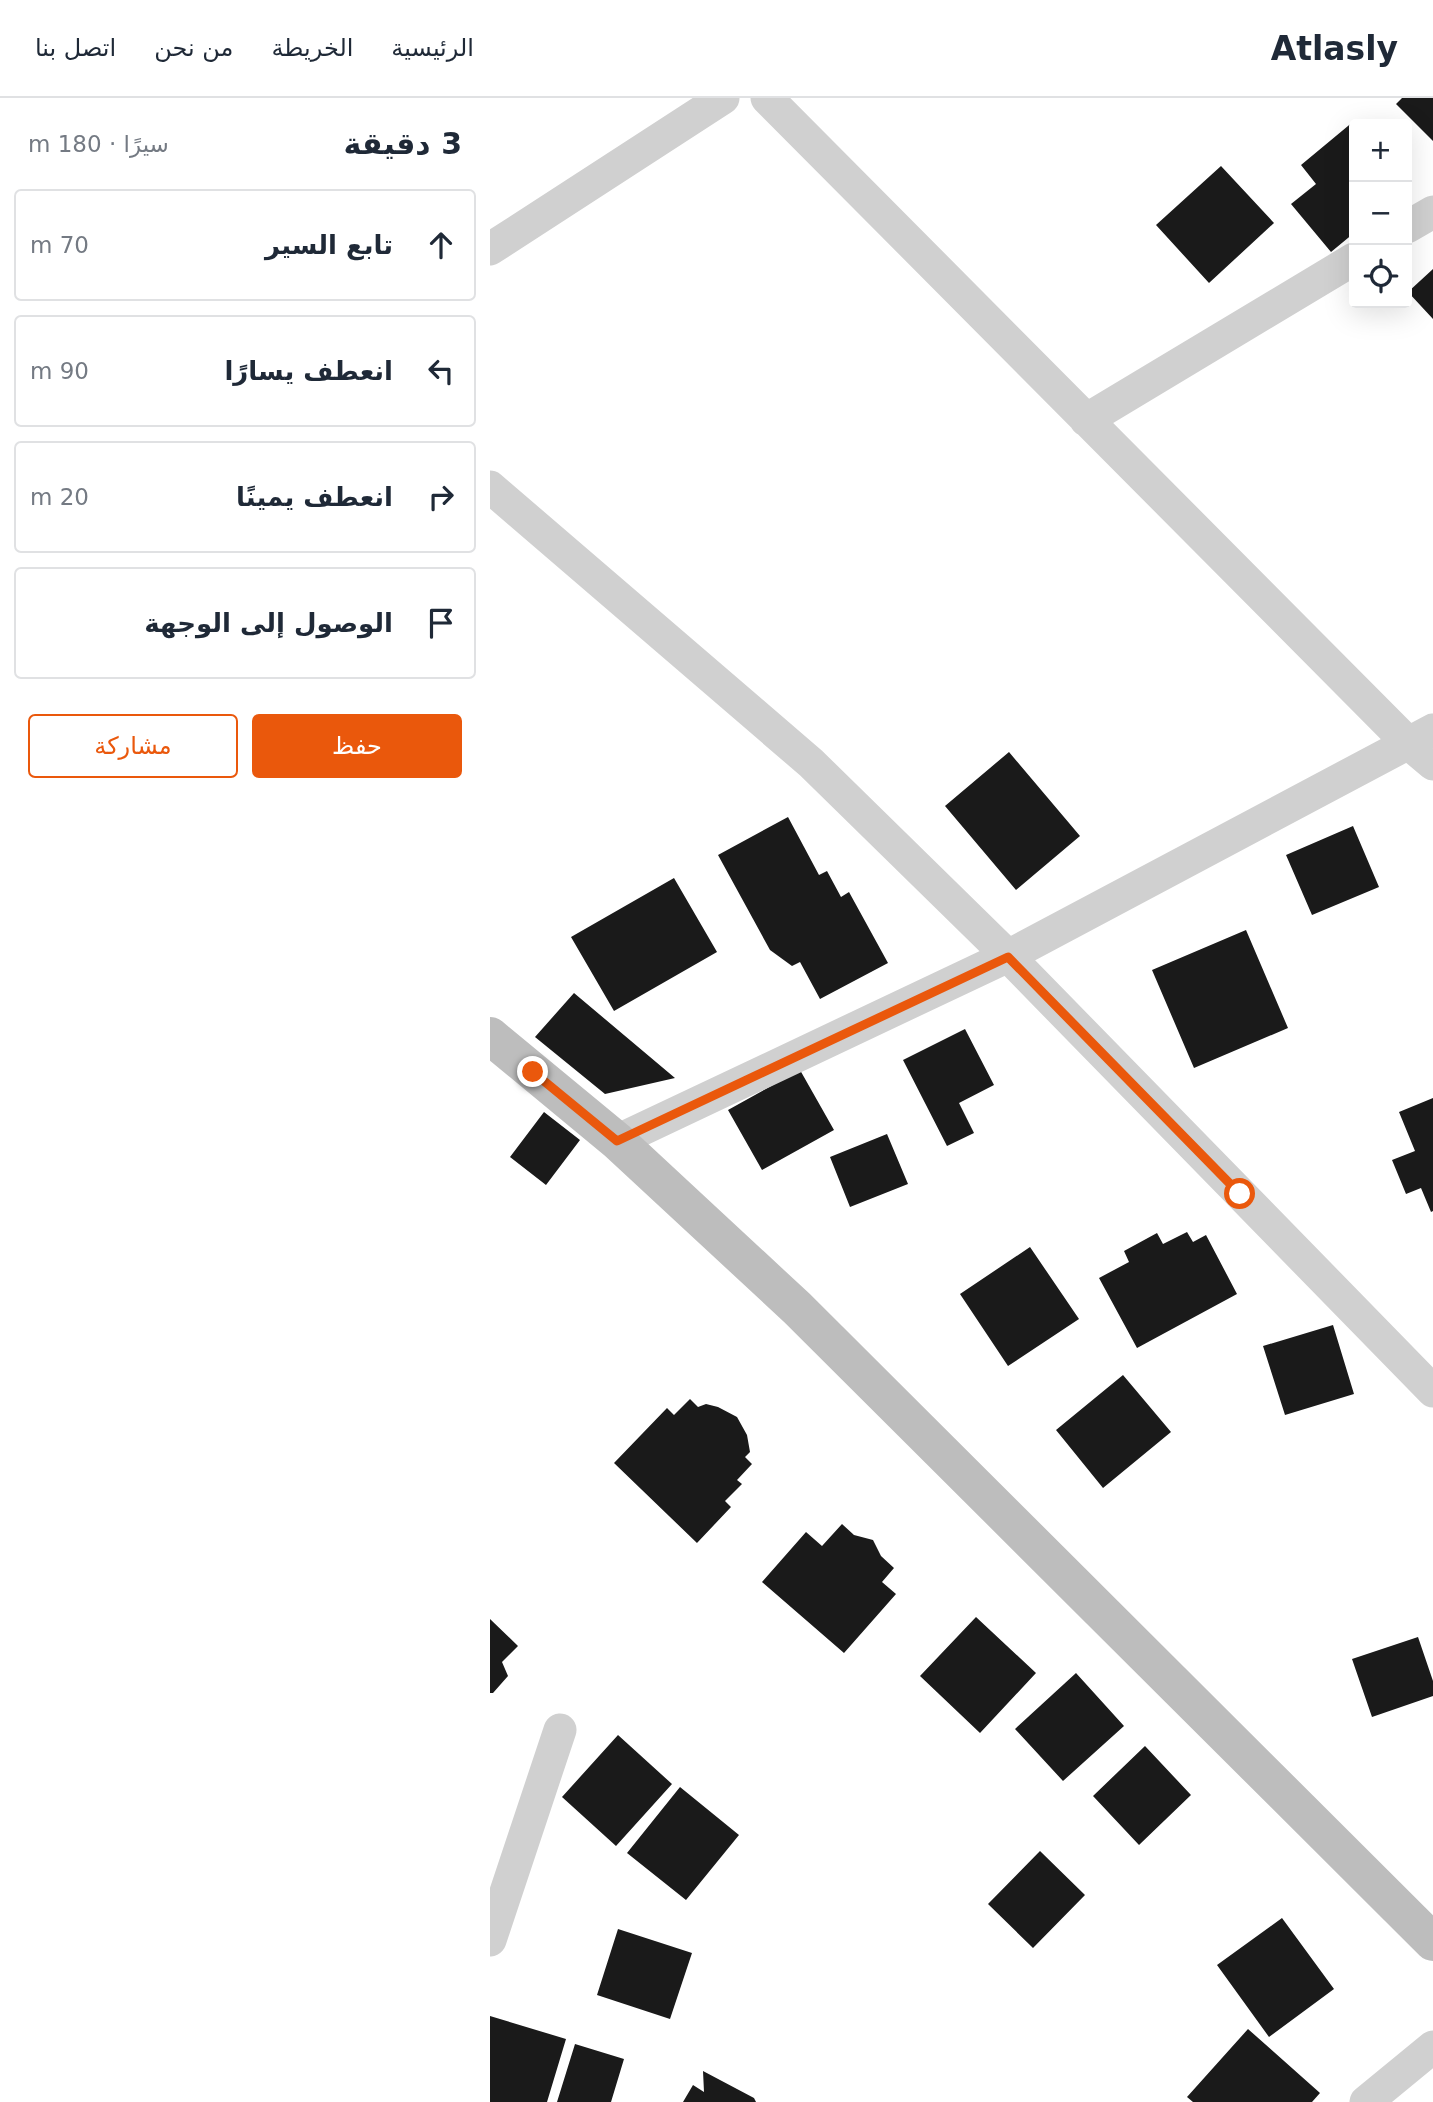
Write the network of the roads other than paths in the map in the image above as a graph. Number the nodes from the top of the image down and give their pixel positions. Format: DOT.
graph roads {
  1 [pos="723,98"];
  2 [pos="767,98"];
  3 [pos="1433,212"];
  4 [pos="1412,224"];
  5 [pos="490,250"];
  6 [pos="1349,262"];
  7 [pos="1086,420"];
  8 [pos="490,487"];
  9 [pos="1420,736"];
  10 [pos="1433,764"];
  11 [pos="1008,957"];
  12 [pos="490,1036"];
  13 [pos="617,1141"];
  14 [pos="1433,1391"];
  15 [pos="560,1730"];
  16 [pos="490,1940"];
  17 [pos="1433,1942"];
  18 [pos="1433,2047"];
  19 [pos="1366,2102"];
  1 -- 5 [label="street"];
  2 -- 7 [label="street"];
  3 -- 4 [label="street"];
  6 -- 7 [label="street"];
  7 -- 9 [label="street"];
  8 -- 11 [label="street"];
  9 -- 10 [label="street"];
  9 -- 11 [label="street"];
  11 -- 13 [label="street"];
  11 -- 14 [label="street"];
  12 -- 13 [label="street"];
  13 -- 17 [label="street"];
  15 -- 16 [label="street"];
  18 -- 19 [label="street"];
}
